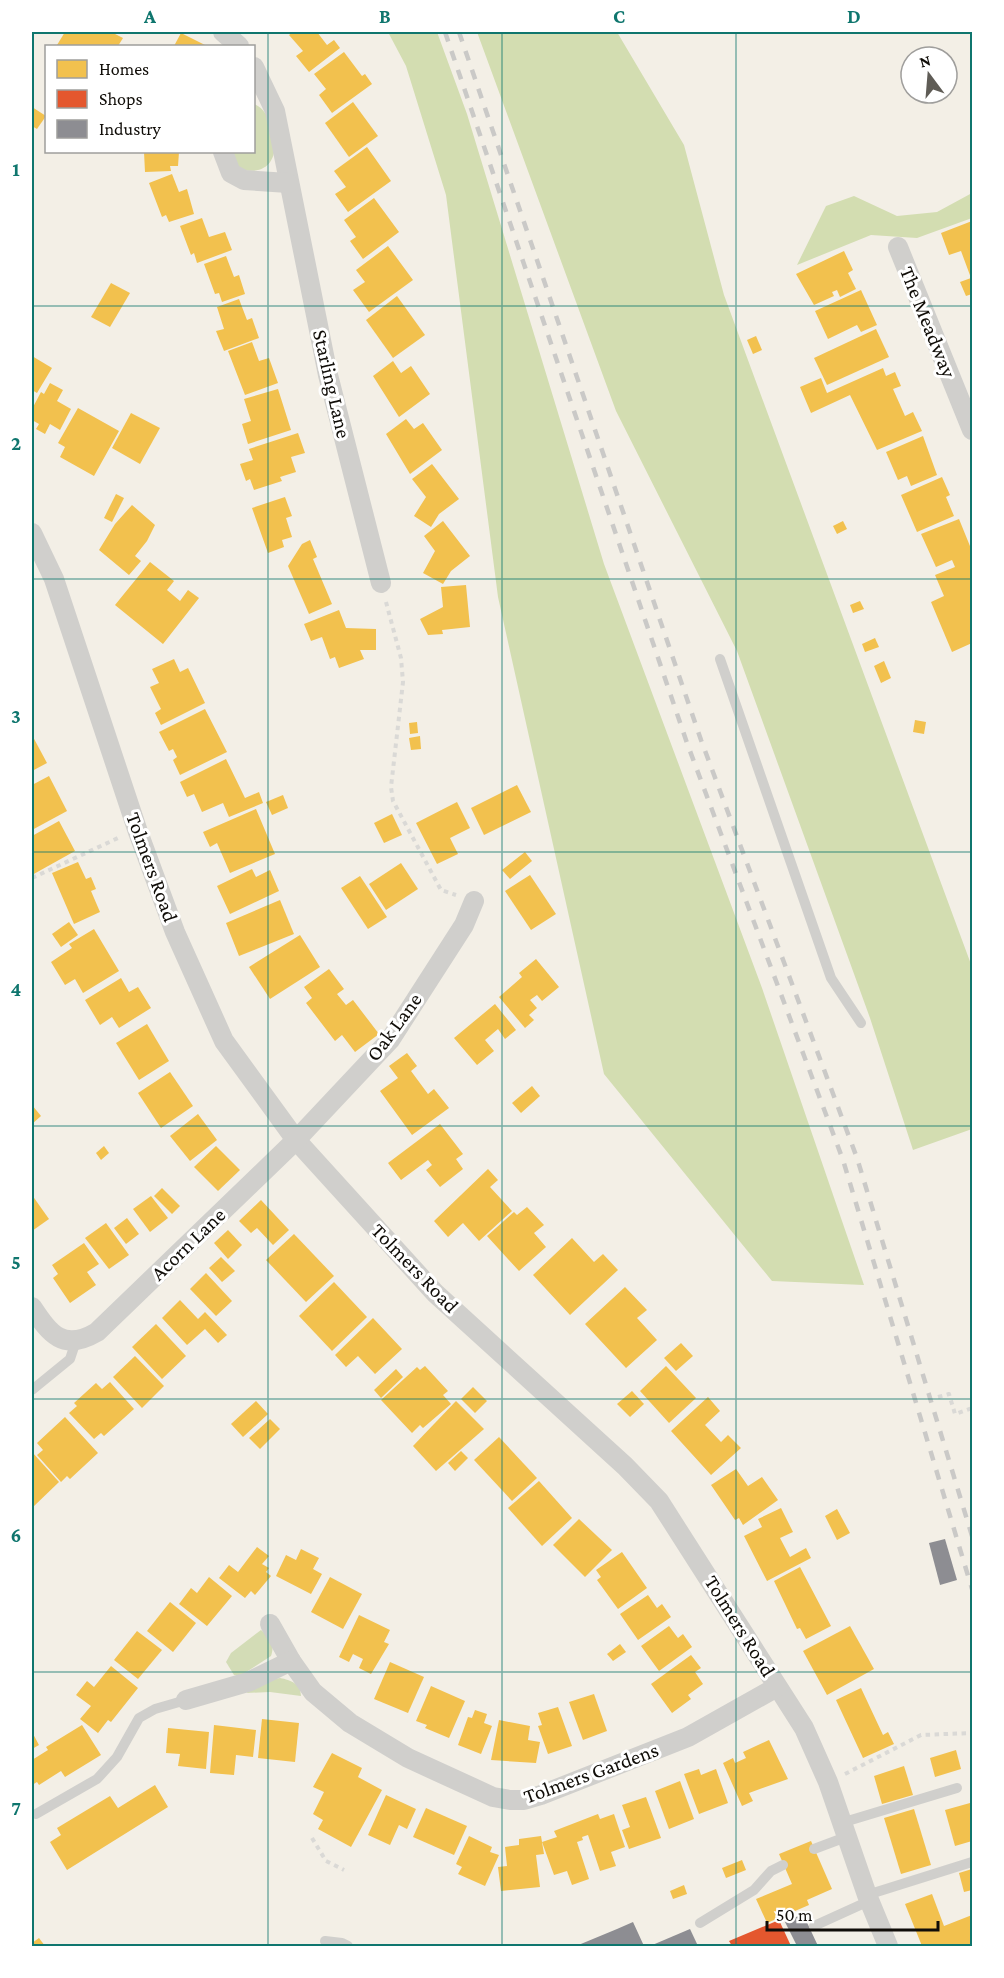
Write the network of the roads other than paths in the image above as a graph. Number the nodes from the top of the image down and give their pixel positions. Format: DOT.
graph roads {
  1 [pos="223,32"];
  2 [pos="238,45"];
  3 [pos="256,78"];
  4 [pos="223,153"];
  5 [pos="288,183"];
  6 [pos="898,247"];
  7 [pos="972,430"];
  8 [pos="32,533"];
  9 [pos="381,584"];
  10 [pos="720,659"];
  11 [pos="474,901"];
  12 [pos="861,1023"];
  13 [pos="296,1140"];
  14 [pos="32,1307"];
  15 [pos="76,1341"];
  16 [pos="32,1390"];
  17 [pos="270,1624"];
  18 [pos="291,1661"];
  19 [pos="777,1687"];
  20 [pos="186,1700"];
  21 [pos="957,1788"];
  22 [pos="36,1814"];
  23 [pos="844,1830"];
  24 [pos="814,1849"];
  25 [pos="972,1862"];
  26 [pos="783,1865"];
  27 [pos="868,1898"];
  28 [pos="699,1923"];
  29 [pos="814,1926"];
  30 [pos="325,1941"];
  31 [pos="348,1947"];
  32 [pos="888,1947"];
  1 -- 2 [label="street"];
  3 -- 5 [label="street, Starling Lane"];
  4 -- 5 [label="street"];
  5 -- 9 [label="street, Starling Lane"];
  6 -- 7 [label="street, The Meadway"];
  8 -- 13 [label="street, Tolmers Road"];
  10 -- 12 [label="lane"];
  11 -- 13 [label="street, Oak Lane"];
  13 -- 15 [label="street, Acorn Lane"];
  13 -- 19 [label="street, Tolmers Road"];
  14 -- 15 [label="street"];
  15 -- 16 [label="lane"];
  17 -- 18 [label="street, Tolmers Gardens"];
  18 -- 19 [label="street, Tolmers Gardens"];
  18 -- 20 [label="street"];
  19 -- 23 [label="street, Tolmers Road"];
  20 -- 22 [label="lane"];
  21 -- 23 [label="lane"];
  23 -- 24 [label="lane"];
  23 -- 27 [label="street, Tolmers Road"];
  25 -- 27 [label="lane"];
  26 -- 28 [label="lane"];
  27 -- 29 [label="lane"];
  27 -- 32 [label="street, Tolmers Road"];
  30 -- 31 [label="lane"];
}
